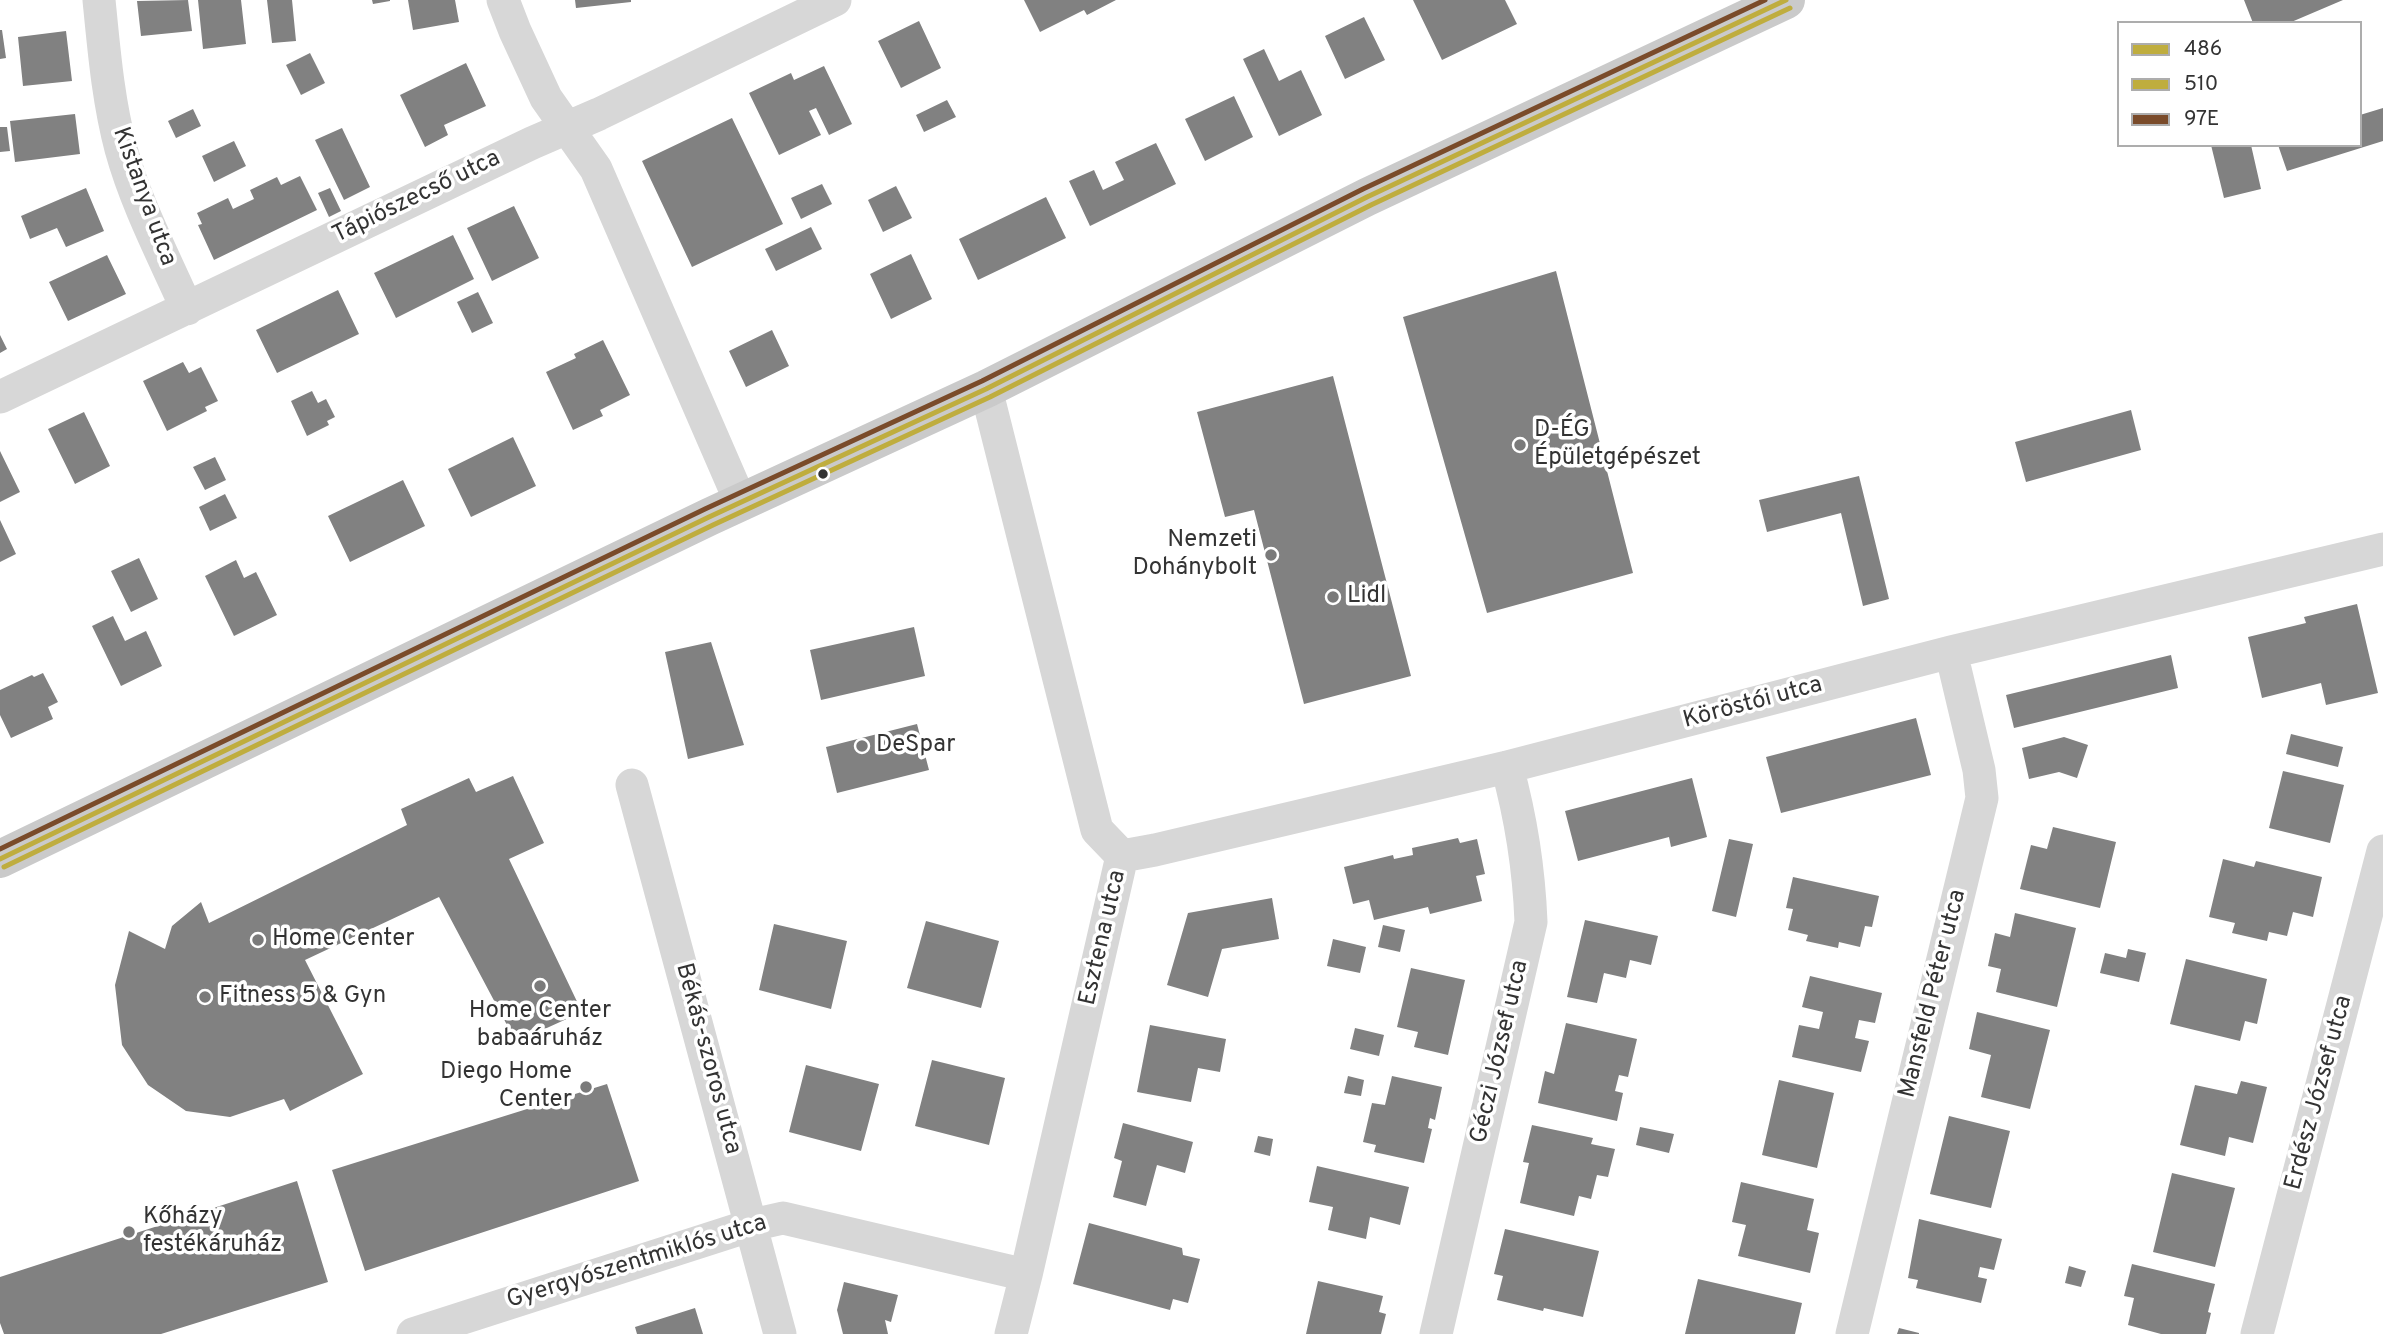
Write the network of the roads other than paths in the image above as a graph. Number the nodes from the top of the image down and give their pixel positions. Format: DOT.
graph roads {
  1 [pos="99,0"];
  2 [pos="503,0"];
  3 [pos="1786,0"];
  4 [pos="818,4"];
  5 [pos="566,127"];
  6 [pos="187,309"];
  7 [pos="986,389"];
  8 [pos="0,397"];
  9 [pos="741,503"];
  10 [pos="2383,548"];
  11 [pos="1951,652"];
  12 [pos="1507,767"];
  13 [pos="632,785"];
  14 [pos="2383,851"];
  15 [pos="1122,856"];
  16 [pos="0,859"];
  17 [pos="752,1225"];
  18 [pos="1026,1275"];
  19 [pos="413,1334"];
  20 [pos="780,1334"];
  21 [pos="1011,1334"];
  22 [pos="1436,1334"];
  23 [pos="1852,1334"];
  24 [pos="2257,1334"];
  1 -- 6 [label="street, Kistanya utca"];
  2 -- 5 [label="street"];
  3 -- 7 [label="main road"];
  4 -- 5 [label="street, Tápiószecső utca"];
  5 -- 6 [label="street, Tápiószecső utca"];
  5 -- 9 [label="street"];
  6 -- 8 [label="street, Tápiószecső utca"];
  7 -- 9 [label="main road"];
  7 -- 15 [label="street, Esztena utca"];
  9 -- 16 [label="main road"];
  10 -- 11 [label="street, Köröstói utca"];
  11 -- 12 [label="street, Köröstói utca"];
  11 -- 23 [label="street, Mansfeld Péter utca"];
  12 -- 15 [label="street, Köröstói utca"];
  12 -- 22 [label="street, Géczi József utca"];
  13 -- 17 [label="street, Békás-szoros utca"];
  14 -- 24 [label="street, Erdész József utca"];
  15 -- 18 [label="street, Esztena utca"];
  17 -- 18 [label="street, Gyergyószentmiklós utca"];
  17 -- 19 [label="street, Gyergyószentmiklós utca"];
  17 -- 20 [label="street, Békás-szoros utca"];
  18 -- 21 [label="street, Esztena utca"];
}
